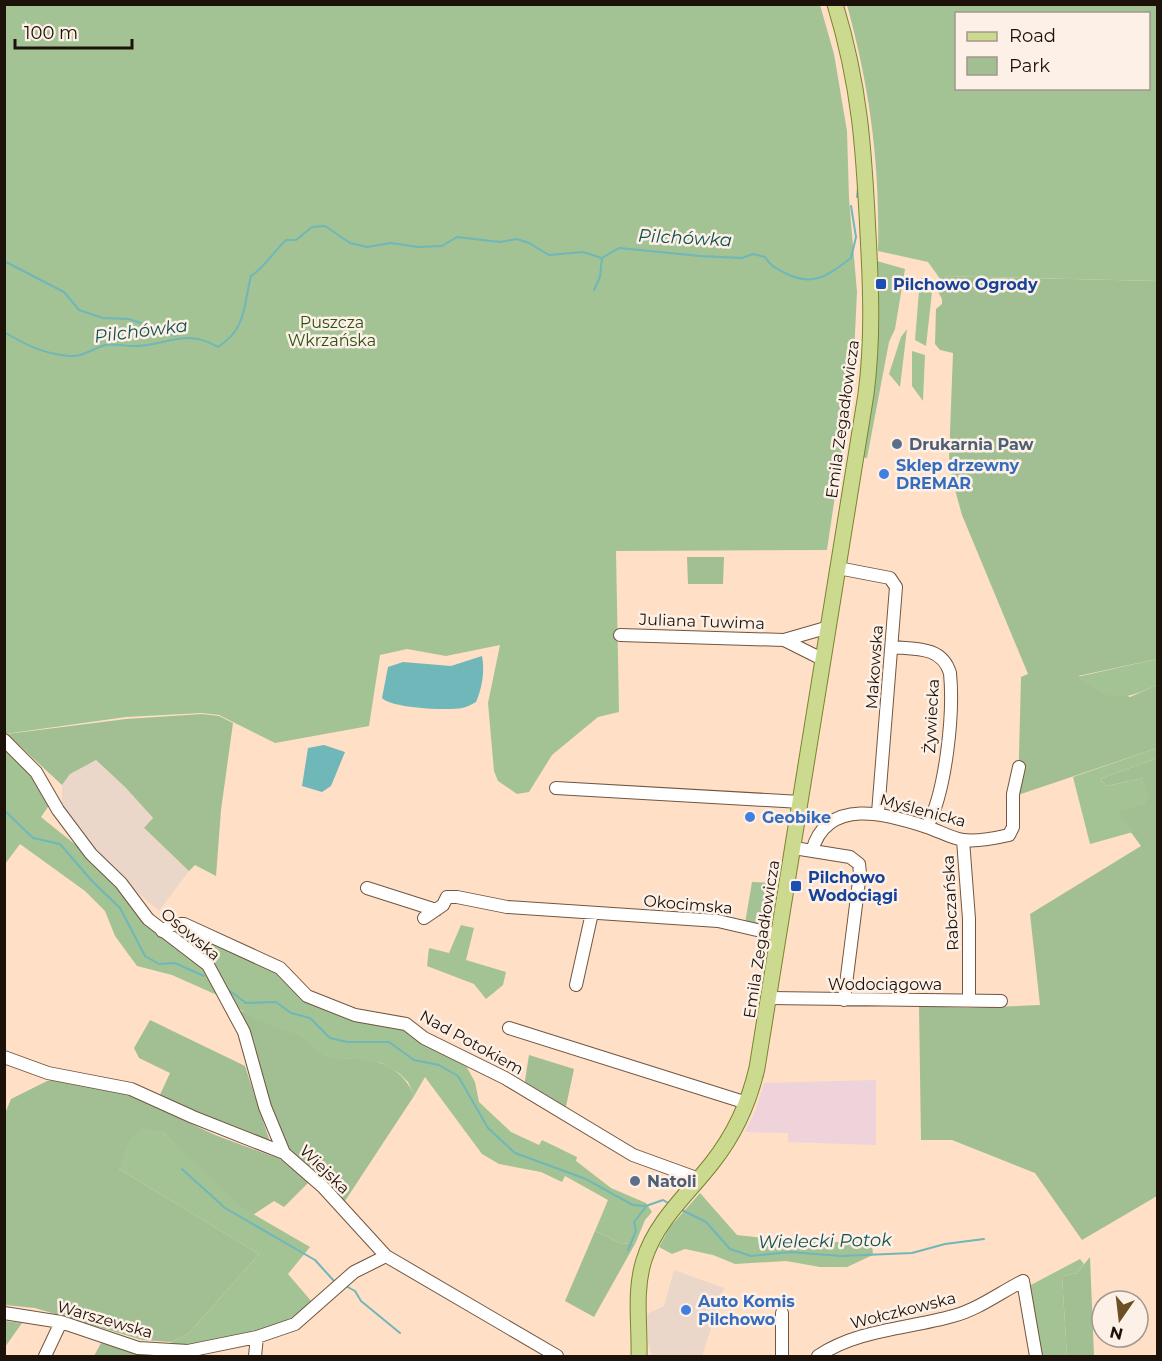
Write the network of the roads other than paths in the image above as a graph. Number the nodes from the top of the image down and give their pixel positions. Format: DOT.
graph roads {
  1 [pos="835,4"];
  2 [pos="838,568"];
  3 [pos="829,627"];
  4 [pos="620,635"];
  5 [pos="784,640"];
  6 [pos="892,647"];
  7 [pos="824,660"];
  8 [pos="4,740"];
  9 [pos="1019,767"];
  10 [pos="556,788"];
  11 [pos="801,802"];
  12 [pos="878,813"];
  13 [pos="927,827"];
  14 [pos="963,840"];
  15 [pos="794,848"];
  16 [pos="812,851"];
  17 [pos="368,888"];
  18 [pos="435,910"];
  19 [pos="592,913"];
  20 [pos="424,918"];
  21 [pos="162,931"];
  22 [pos="779,935"];
  23 [pos="576,985"];
  24 [pos="770,998"];
  25 [pos="844,1000"];
  26 [pos="969,1001"];
  27 [pos="1001,1001"];
  28 [pos="509,1028"];
  29 [pos="4,1057"];
  30 [pos="747,1103"];
  31 [pos="284,1153"];
  32 [pos="699,1179"];
  33 [pos="386,1256"];
  34 [pos="4,1313"];
  35 [pos="782,1313"];
  36 [pos="61,1322"];
  37 [pos="257,1337"];
  38 [pos="45,1356"];
  39 [pos="255,1356"];
  40 [pos="557,1356"];
  41 [pos="641,1356"];
  42 [pos="782,1356"];
  43 [pos="818,1356"];
  44 [pos="1036,1356"];
  1 -- 2 [label="main road, Emila Zegadłowicza"];
  2 -- 3 [label="main road, Emila Zegadłowicza"];
  2 -- 6 [label="street, Makowska"];
  3 -- 5 [label="street, Juliana Tuwima"];
  3 -- 7 [label="main road, Emila Zegadłowicza"];
  4 -- 5 [label="street, Juliana Tuwima"];
  5 -- 7 [label="street, Juliana Tuwima"];
  6 -- 12 [label="street, Makowska"];
  6 -- 13 [label="street, Żywiecka"];
  7 -- 11 [label="main road, Emila Zegadłowicza"];
  8 -- 21 [label="street, Osowska"];
  9 -- 14 [label="street, Myślenicka"];
  10 -- 11 [label="street"];
  11 -- 15 [label="main road, Emila Zegadłowicza"];
  12 -- 13 [label="street, Myślenicka"];
  12 -- 16 [label="street, Myślenicka"];
  13 -- 14 [label="street, Myślenicka"];
  14 -- 26 [label="street, Rabczańska"];
  15 -- 16 [label="street"];
  15 -- 22 [label="main road, Emila Zegadłowicza"];
  16 -- 25 [label="street"];
  17 -- 18 [label="street"];
  18 -- 19 [label="street, Okocimska"];
  18 -- 20 [label="street, Okocimska"];
  19 -- 22 [label="street, Okocimska"];
  19 -- 23 [label="street"];
  21 -- 31 [label="street, Osowska"];
  21 -- 32 [label="street, Nad Potokiem"];
  22 -- 24 [label="main road, Emila Zegadłowicza"];
  24 -- 25 [label="street, Wodociągowa"];
  24 -- 30 [label="main road, Emila Zegadłowicza"];
  25 -- 26 [label="street, Wodociągowa"];
  26 -- 27 [label="street, Wodociągowa"];
  28 -- 30 [label="street"];
  29 -- 31 [label="street, Wiejska"];
  30 -- 32 [label="main road, Emila Zegadłowicza"];
  31 -- 33 [label="street, Wiejska"];
  32 -- 41 [label="main road, Emila Zegadłowicza"];
  33 -- 37 [label="street, Warszewska"];
  33 -- 40 [label="street, Wiejska"];
  34 -- 36 [label="street, Warszewska"];
  35 -- 42 [label="street"];
  36 -- 37 [label="street, Warszewska"];
  36 -- 38 [label="street"];
  37 -- 39 [label="street"];
  43 -- 44 [label="street, Wołczkowska"];
}
